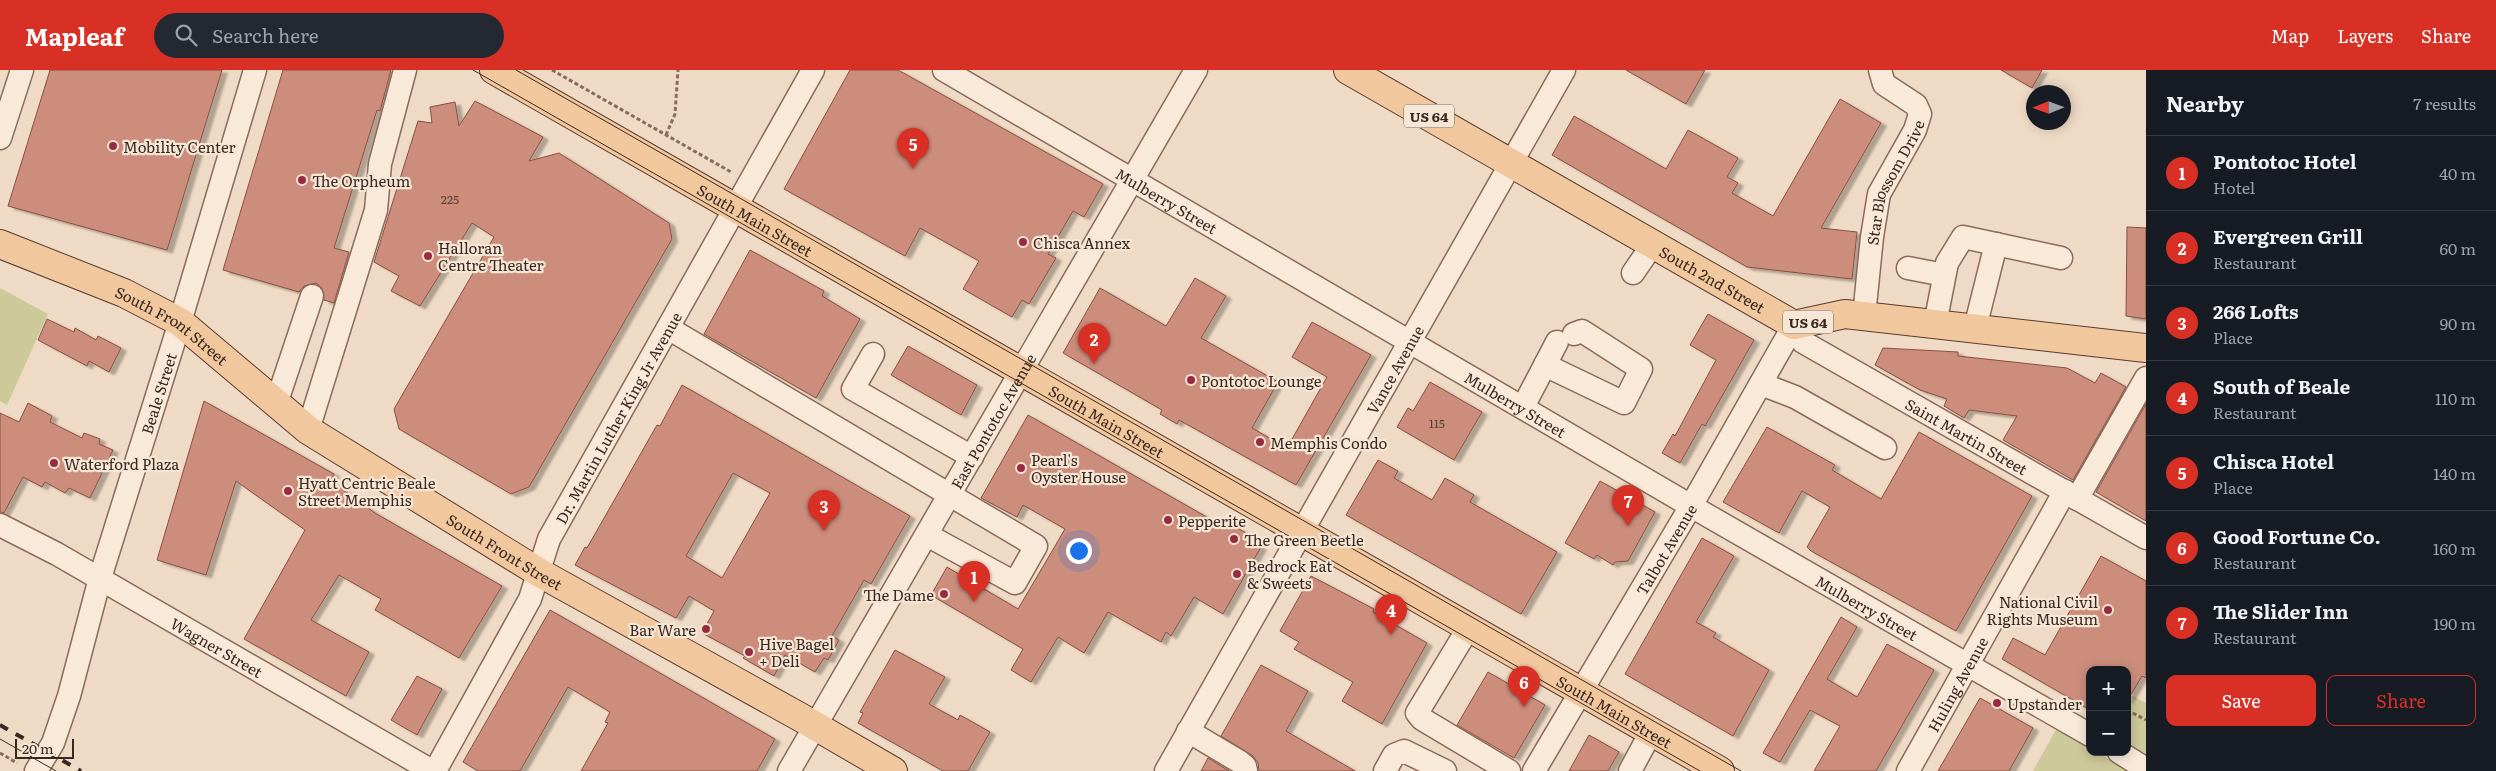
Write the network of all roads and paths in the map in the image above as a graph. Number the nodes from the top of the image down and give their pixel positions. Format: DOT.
graph roads {
  1 [pos="22,70"];
  2 [pos="255,70"];
  3 [pos="405,70"];
  4 [pos="494,70"];
  5 [pos="552,70"];
  6 [pos="678,70"];
  7 [pos="813,70"];
  8 [pos="944,70"];
  9 [pos="1196,70"];
  10 [pos="1348,70"];
  11 [pos="1564,70"];
  12 [pos="1880,70"];
  13 [pos="666,135"];
  14 [pos="0,138"];
  15 [pos="1510,163"];
  16 [pos="731,172"];
  17 [pos="1133,181"];
  18 [pos="734,207"];
  19 [pos="0,244"];
  20 [pos="1653,244"];
  21 [pos="1996,244"];
  22 [pos="2061,258"];
  23 [pos="1908,268"];
  24 [pos="1633,273"];
  25 [pos="1944,275"];
  26 [pos="312,296"];
  27 [pos="1864,316"];
  28 [pos="180,322"];
  29 [pos="1935,324"];
  30 [pos="1794,325"];
  31 [pos="668,328"];
  32 [pos="1975,328"];
  33 [pos="1410,340"];
  34 [pos="2146,348"];
  35 [pos="873,354"];
  36 [pos="1545,365"];
  37 [pos="1022,372"];
  38 [pos="2146,378"];
  39 [pos="1761,384"];
  40 [pos="276,404"];
  41 [pos="1523,407"];
  42 [pos="308,430"];
  43 [pos="1885,448"];
  44 [pos="972,456"];
  45 [pos="2071,495"];
  46 [pos="949,496"];
  47 [pos="1691,506"];
  48 [pos="0,525"];
  49 [pos="1301,531"];
  50 [pos="927,535"];
  51 [pos="2146,538"];
  52 [pos="540,573"];
  53 [pos="100,578"];
  54 [pos="1469,627"];
  55 [pos="1966,664"];
  56 [pos="1581,691"];
  57 [pos="2129,711"];
  58 [pos="2146,720"];
  59 [pos="816,726"];
  60 [pos="1188,731"];
  61 [pos="1651,732"];
  62 [pos="2086,733"];
  63 [pos="2126,756"];
  64 [pos="2146,769"];
  65 [pos="36,771"];
  66 [pos="433,771"];
  67 [pos="789,771"];
  68 [pos="893,771"];
  69 [pos="1166,771"];
  70 [pos="1246,771"];
  71 [pos="1385,771"];
  72 [pos="1445,771"];
  73 [pos="1509,771"];
  74 [pos="1534,771"];
  75 [pos="1630,771"];
  76 [pos="1720,771"];
  77 [pos="1908,771"];
  1 -- 14 [label="street"];
  2 -- 28 [label="street, Beale Street"];
  3 -- 42 [label="street"];
  4 -- 18 [label="main road, South Main Street"];
  5 -- 13 [label="path"];
  6 -- 13 [label="path"];
  7 -- 18 [label="street, Dr. Martin Luther King Jr Avenue"];
  8 -- 17 [label="street, Mulberry Street"];
  9 -- 17 [label="street, East Pontotoc Avenue"];
  10 -- 15 [label="main road, South 2nd Street / US 64"];
  11 -- 15 [label="street, Vance Avenue"];
  12 -- 27 [label="street, Star Blossom Drive"];
  13 -- 16 [label="path"];
  15 -- 20 [label="main road, South 2nd Street / US 64"];
  15 -- 33 [label="street, Vance Avenue"];
  17 -- 33 [label="street, Mulberry Street"];
  17 -- 37 [label="street, East Pontotoc Avenue"];
  18 -- 31 [label="street, Dr. Martin Luther King Jr Avenue"];
  18 -- 37 [label="main road, South Main Street"];
  19 -- 28 [label="main road, South Front Street"];
  20 -- 24 [label="street"];
  20 -- 30 [label="main road, South 2nd Street / US 64"];
  21 -- 22 [label="street"];
  21 -- 25 [label="street"];
  21 -- 32 [label="street"];
  23 -- 25 [label="street"];
  25 -- 29 [label="street"];
  26 -- 40 [label="street"];
  27 -- 29 [label="main road, US 64"];
  27 -- 30 [label="main road, US 64"];
  28 -- 40 [label="main road, South Front Street"];
  28 -- 53 [label="street, Beale Street"];
  29 -- 32 [label="main road, US 64"];
  30 -- 39 [label="street, Talbot Avenue"];
  30 -- 45 [label="street, Saint Martin Street"];
  31 -- 46 [label="street"];
  31 -- 52 [label="street, Dr. Martin Luther King Jr Avenue"];
  32 -- 34 [label="main road, US 64"];
  33 -- 41 [label="street, Mulberry Street"];
  33 -- 49 [label="street, Vance Avenue"];
  35 -- 44 [label="street"];
  36 -- 36 [label="street"];
  36 -- 41 [label="street"];
  37 -- 44 [label="street, East Pontotoc Avenue"];
  37 -- 49 [label="main road, South Main Street"];
  38 -- 45 [label="street, Huling Avenue"];
  39 -- 43 [label="street"];
  39 -- 47 [label="street, Talbot Avenue"];
  40 -- 42 [label="main road, South Front Street"];
  41 -- 47 [label="street, Mulberry Street"];
  42 -- 52 [label="main road, South Front Street"];
  44 -- 46 [label="street, East Pontotoc Avenue"];
  45 -- 51 [label="street, Saint Martin Street"];
  45 -- 55 [label="street, Huling Avenue"];
  46 -- 50 [label="street, East Pontotoc Avenue"];
  46 -- 50 [label="street"];
  47 -- 55 [label="street, Mulberry Street"];
  47 -- 56 [label="street, Talbot Avenue"];
  48 -- 53 [label="street, Wagner Street"];
  49 -- 54 [label="main road, South Main Street"];
  49 -- 60 [label="street, Vance Avenue"];
  50 -- 59 [label="street, East Pontotoc Avenue"];
  52 -- 59 [label="main road, South Front Street"];
  52 -- 66 [label="street, Dr. Martin Luther King Jr Avenue"];
  53 -- 65 [label="street, Beale Street"];
  53 -- 66 [label="street, Wagner Street"];
  54 -- 56 [label="main road, South Main Street"];
  54 -- 73 [label="street"];
  55 -- 62 [label="street, Mulberry Street"];
  55 -- 77 [label="street, Huling Avenue"];
  56 -- 61 [label="main road, South Main Street"];
  56 -- 74 [label="street, Talbot Avenue"];
  57 -- 58 [label="path"];
  59 -- 67 [label="street, East Pontotoc Avenue"];
  59 -- 68 [label="main road, South Front Street"];
  60 -- 69 [label="street, Vance Avenue"];
  60 -- 70 [label="street"];
  61 -- 75 [label="street"];
  61 -- 76 [label="main road, South Main Street"];
  63 -- 64 [label="street"];
  71 -- 72 [label="street"];
}
